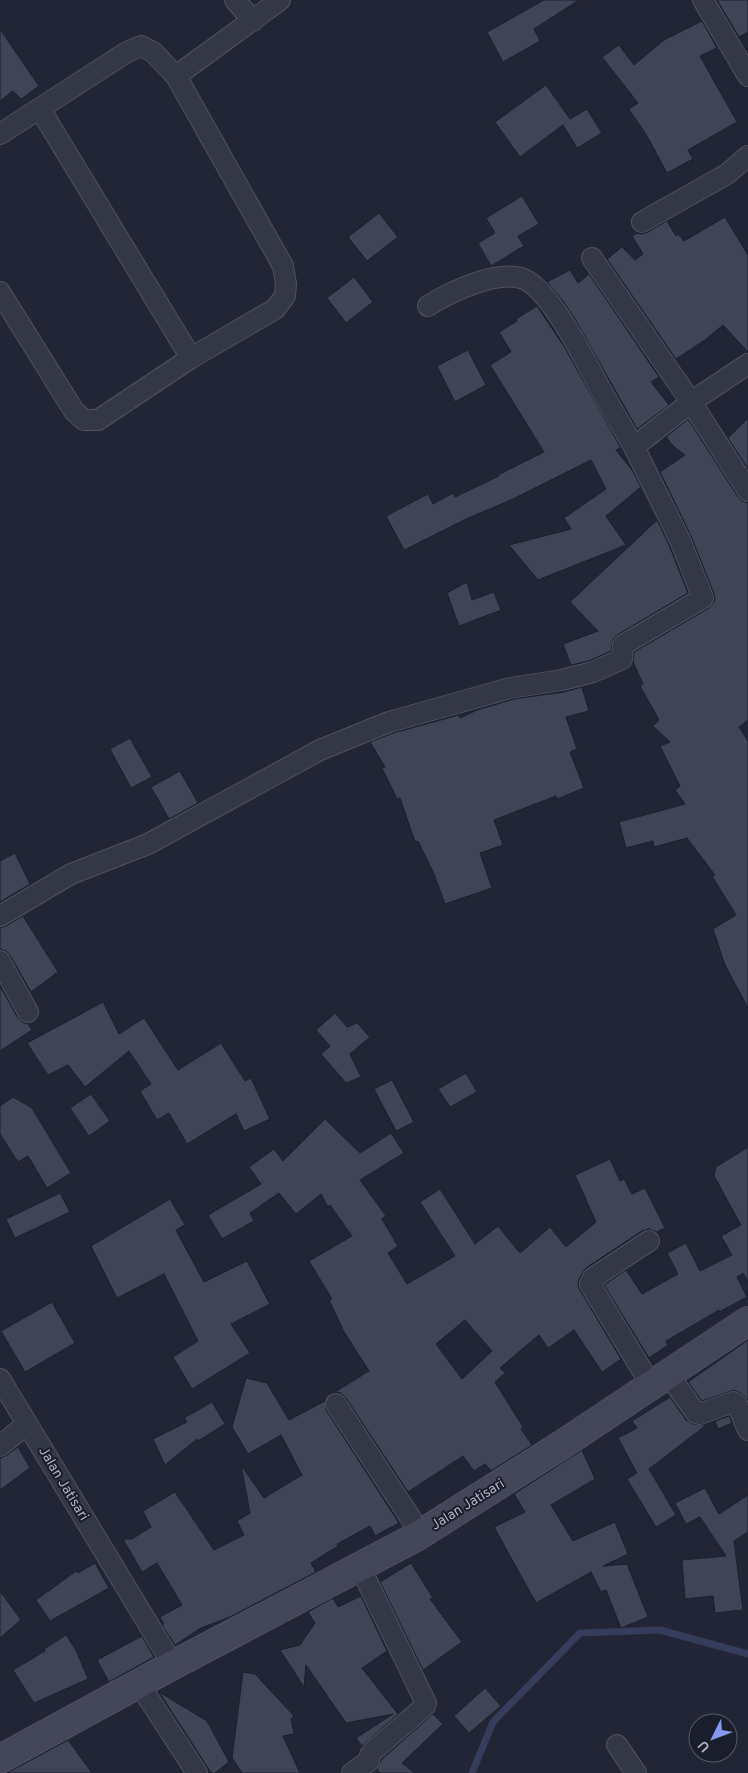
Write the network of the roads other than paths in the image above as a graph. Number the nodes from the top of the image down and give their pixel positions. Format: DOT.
graph roads {
  1 [pos="235,0"];
  2 [pos="280,0"];
  3 [pos="703,0"];
  4 [pos="253,21"];
  5 [pos="176,76"];
  6 [pos="748,76"];
  7 [pos="40,108"];
  8 [pos="0,134"];
  9 [pos="748,156"];
  10 [pos="642,222"];
  11 [pos="592,258"];
  12 [pos="0,292"];
  13 [pos="428,306"];
  14 [pos="191,358"];
  15 [pos="748,364"];
  16 [pos="690,402"];
  17 [pos="634,447"];
  18 [pos="748,491"];
  19 [pos="0,916"];
  20 [pos="0,961"];
  21 [pos="28,1012"];
  22 [pos="649,1241"];
  23 [pos="748,1320"];
  24 [pos="0,1379"];
  25 [pos="660,1380"];
  26 [pos="336,1404"];
  27 [pos="27,1424"];
  28 [pos="748,1430"];
  29 [pos="0,1446"];
  30 [pos="421,1534"];
  31 [pos="360,1566"];
  32 [pos="174,1665"];
  33 [pos="138,1684"];
  34 [pos="617,1745"];
  35 [pos="0,1759"];
  36 [pos="197,1773"];
  37 [pos="352,1773"];
  38 [pos="636,1773"];
  1 -- 4 [label="street"];
  2 -- 4 [label="street"];
  3 -- 6 [label="street"];
  4 -- 5 [label="street"];
  5 -- 7 [label="street"];
  5 -- 14 [label="street"];
  7 -- 8 [label="street"];
  7 -- 14 [label="street"];
  9 -- 10 [label="street"];
  11 -- 16 [label="street"];
  12 -- 14 [label="street"];
  13 -- 17 [label="street"];
  15 -- 16 [label="street"];
  16 -- 17 [label="street"];
  16 -- 18 [label="street"];
  17 -- 19 [label="street"];
  20 -- 21 [label="street"];
  22 -- 25 [label="street"];
  23 -- 25 [label="street, Jalan Jatisari"];
  24 -- 27 [label="street, Jalan Jatisari"];
  25 -- 28 [label="street"];
  25 -- 30 [label="street, Jalan Jatisari"];
  26 -- 30 [label="street"];
  27 -- 29 [label="street"];
  27 -- 32 [label="street, Jalan Jatisari"];
  30 -- 31 [label="street, Jalan Jatisari"];
  31 -- 32 [label="street, Jalan Jatisari"];
  31 -- 37 [label="street"];
  32 -- 33 [label="street, Jalan Jatisari"];
  33 -- 35 [label="street, Jalan Jatisari"];
  33 -- 36 [label="street"];
  34 -- 38 [label="street"];
}
